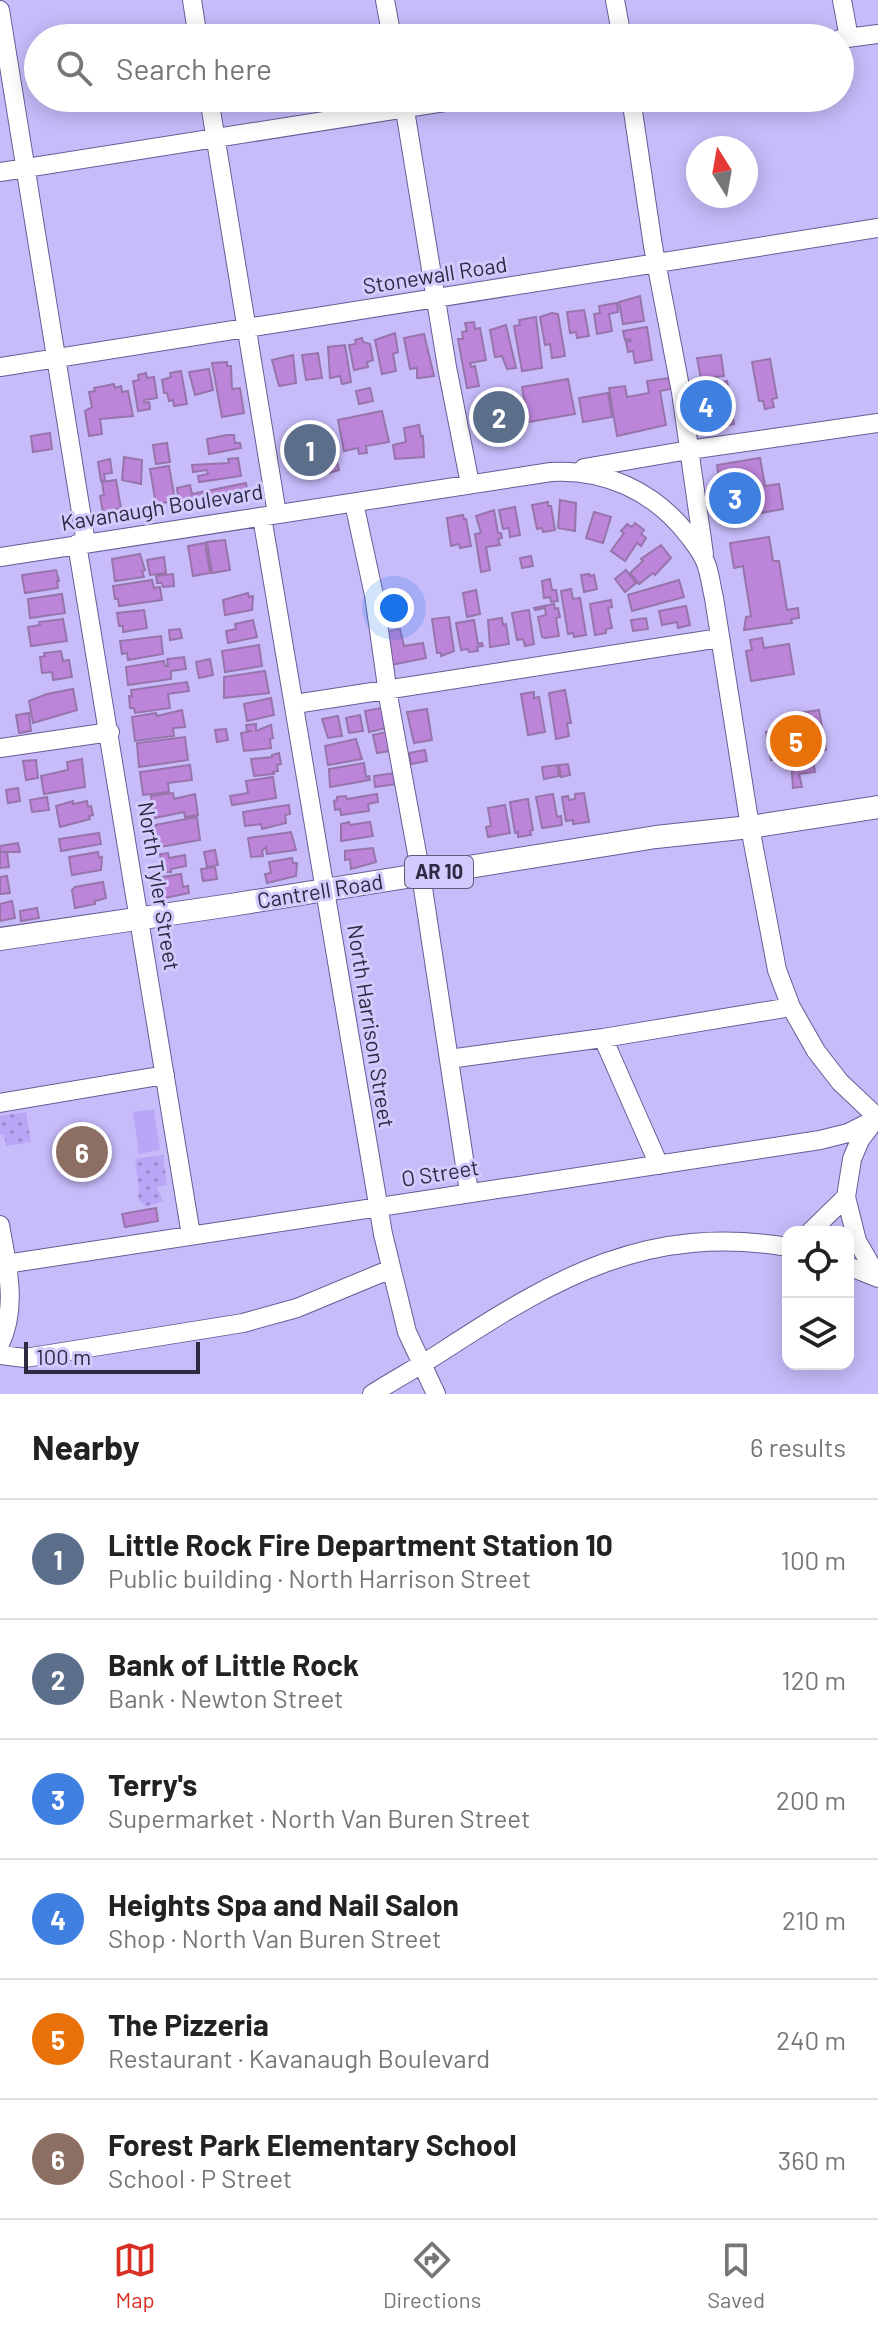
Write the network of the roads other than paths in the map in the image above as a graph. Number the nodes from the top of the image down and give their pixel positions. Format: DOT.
graph roads {
  1 [pos="192,0"];
  2 [pos="385,0"];
  3 [pos="615,0"];
  4 [pos="842,0"];
  5 [pos="0,10"];
  6 [pos="196,24"];
  7 [pos="389,24"];
  8 [pos="619,24"];
  9 [pos="843,24"];
  10 [pos="878,34"];
  11 [pos="854,38"];
  12 [pos="211,112"];
  13 [pos="357,112"];
  14 [pos="405,112"];
  15 [pos="633,112"];
  16 [pos="216,139"];
  17 [pos="27,168"];
  18 [pos="0,172"];
  19 [pos="878,228"];
  20 [pos="657,263"];
  21 [pos="436,299"];
  22 [pos="248,329"];
  23 [pos="57,358"];
  24 [pos="0,367"];
  25 [pos="878,423"];
  26 [pos="689,450"];
  27 [pos="570,471"];
  28 [pos="470,484"];
  29 [pos="354,503"];
  30 [pos="270,515"];
  31 [pos="82,544"];
  32 [pos="0,557"];
  33 [pos="705,561"];
  34 [pos="720,638"];
  35 [pos="387,690"];
  36 [pos="295,704"];
  37 [pos="110,732"];
  38 [pos="0,748"];
  39 [pos="878,807"];
  40 [pos="750,827"];
  41 [pos="421,875"];
  42 [pos="324,889"];
  43 [pos="140,918"];
  44 [pos="0,939"];
  45 [pos="791,1007"];
  46 [pos="603,1038"];
  47 [pos="449,1059"];
  48 [pos="165,1075"];
  49 [pos="0,1103"];
  50 [pos="878,1118"];
  51 [pos="659,1165"];
  52 [pos="469,1192"];
  53 [pos="846,1197"];
  54 [pos="379,1207"];
  55 [pos="0,1225"];
  56 [pos="816,1226"];
  57 [pos="191,1235"];
  58 [pos="782,1245"];
  59 [pos="6,1264"];
  60 [pos="854,1268"];
  61 [pos="391,1269"];
  62 [pos="878,1277"];
  63 [pos="0,1344"];
  64 [pos="0,1355"];
  65 [pos="420,1365"];
  66 [pos="372,1394"];
  67 [pos="436,1394"];
  1 -- 6 [label="street"];
  2 -- 7 [label="street"];
  3 -- 8 [label="street"];
  4 -- 9 [label="street"];
  5 -- 17 [label="street, North Tyler Street"];
  10 -- 11 [label="street"];
  12 -- 16 [label="street, North Harrison Street"];
  13 -- 16 [label="street"];
  14 -- 21 [label="street"];
  15 -- 20 [label="street"];
  16 -- 17 [label="street"];
  16 -- 22 [label="street, North Harrison Street"];
  17 -- 18 [label="street"];
  17 -- 23 [label="street, North Tyler Street"];
  19 -- 20 [label="street, Stonewall Road"];
  20 -- 21 [label="street, Stonewall Road"];
  20 -- 26 [label="street"];
  21 -- 22 [label="street, Stonewall Road"];
  21 -- 28 [label="street"];
  22 -- 23 [label="street, Stonewall Road"];
  22 -- 30 [label="street, North Harrison Street"];
  23 -- 24 [label="street, Stonewall Road"];
  23 -- 31 [label="street, North Tyler Street"];
  25 -- 26 [label="street"];
  26 -- 27 [label="street"];
  26 -- 33 [label="street"];
  27 -- 28 [label="street, Kavanaugh Boulevard"];
  27 -- 33 [label="street, Kavanaugh Boulevard"];
  28 -- 29 [label="street, Kavanaugh Boulevard"];
  29 -- 30 [label="street, Kavanaugh Boulevard"];
  29 -- 35 [label="street"];
  30 -- 31 [label="street, Kavanaugh Boulevard"];
  30 -- 36 [label="street, North Harrison Street"];
  31 -- 32 [label="street, Kavanaugh Boulevard"];
  31 -- 37 [label="street, North Tyler Street"];
  33 -- 34 [label="street, Kavanaugh Boulevard"];
  34 -- 35 [label="street"];
  34 -- 40 [label="street, Kavanaugh Boulevard"];
  35 -- 36 [label="street"];
  35 -- 41 [label="street"];
  36 -- 42 [label="street, North Harrison Street"];
  37 -- 38 [label="street"];
  37 -- 43 [label="street, North Tyler Street"];
  39 -- 40 [label="main road, Cantrell Road / AR 10"];
  40 -- 41 [label="main road, Cantrell Road / AR 10"];
  40 -- 45 [label="street, Kavanaugh Boulevard"];
  41 -- 42 [label="main road, Cantrell Road / AR 10"];
  41 -- 47 [label="street"];
  42 -- 43 [label="main road, Cantrell Road / AR 10"];
  42 -- 54 [label="street, North Harrison Street"];
  43 -- 44 [label="main road, Cantrell Road / AR 10"];
  43 -- 48 [label="street, North Tyler Street"];
  45 -- 46 [label="street"];
  45 -- 50 [label="street, Kavanaugh Boulevard"];
  46 -- 47 [label="street"];
  46 -- 51 [label="street"];
  47 -- 52 [label="street"];
  48 -- 49 [label="street"];
  48 -- 57 [label="street, North Tyler Street"];
  50 -- 51 [label="street, O Street"];
  50 -- 53 [label="street"];
  51 -- 52 [label="street, O Street"];
  52 -- 54 [label="street, O Street"];
  53 -- 56 [label="street"];
  53 -- 62 [label="street"];
  54 -- 57 [label="street, O Street"];
  54 -- 61 [label="street, North Harrison Street"];
  55 -- 59 [label="street"];
  57 -- 59 [label="street, O Street"];
  58 -- 65 [label="street"];
  59 -- 63 [label="street"];
  60 -- 62 [label="street"];
  61 -- 64 [label="street"];
  61 -- 65 [label="street, North Harrison Street"];
  65 -- 66 [label="street"];
  65 -- 67 [label="street, North Harrison Street"];
}
